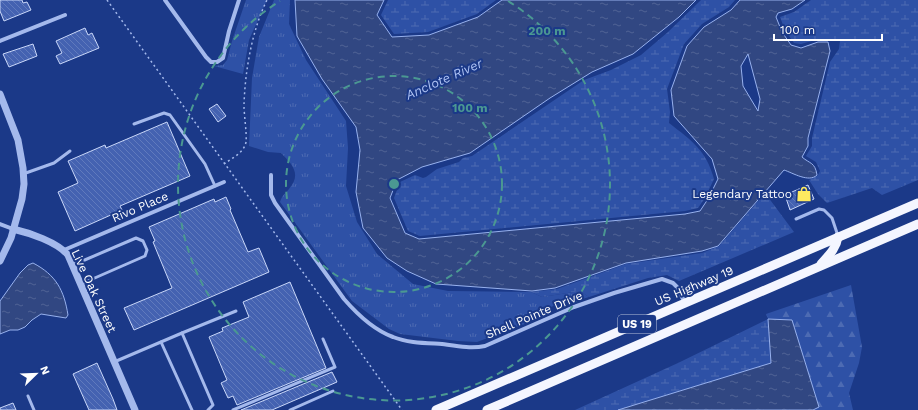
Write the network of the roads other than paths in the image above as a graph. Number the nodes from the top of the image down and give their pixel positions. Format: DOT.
graph roads {
  1 [pos="165,0"];
  2 [pos="239,0"];
  3 [pos="65,15"];
  4 [pos="0,41"];
  5 [pos="0,94"];
  6 [pos="134,124"];
  7 [pos="70,151"];
  8 [pos="23,174"];
  9 [pos="271,175"];
  10 [pos="224,182"];
  11 [pos="215,186"];
  12 [pos="918,203"];
  13 [pos="796,219"];
  14 [pos="0,224"];
  15 [pos="918,224"];
  16 [pos="13,229"];
  17 [pos="838,237"];
  18 [pos="64,250"];
  19 [pos="0,261"];
  20 [pos="72,265"];
  21 [pos="819,267"];
  22 [pos="81,284"];
  23 [pos="685,303"];
  24 [pos="236,311"];
  25 [pos="182,333"];
  26 [pos="323,339"];
  27 [pos="161,342"];
  28 [pos="114,362"];
  29 [pos="333,391"];
  30 [pos="28,396"];
  31 [pos="34,410"];
  32 [pos="135,410"];
  33 [pos="192,410"];
  34 [pos="208,410"];
  35 [pos="234,410"];
  36 [pos="290,410"];
  37 [pos="436,410"];
  38 [pos="487,410"];
  1 -- 2 [label="street"];
  3 -- 4 [label="street"];
  5 -- 8 [label="street"];
  6 -- 11 [label="lane"];
  7 -- 8 [label="lane"];
  8 -- 16 [label="street"];
  9 -- 23 [label="street, Shell Pointe Drive"];
  10 -- 11 [label="street, Rivo Place"];
  11 -- 18 [label="street, Rivo Place"];
  12 -- 17 [label="highway, US Highway 19 / US 19"];
  13 -- 17 [label="lane"];
  14 -- 16 [label="street"];
  15 -- 21 [label="highway, US 19"];
  16 -- 18 [label="street, Live Oak Street"];
  16 -- 19 [label="street"];
  17 -- 21 [label="highway"];
  17 -- 23 [label="highway, US Highway 19 / US 19"];
  18 -- 20 [label="street, Live Oak Street"];
  20 -- 22 [label="street, Live Oak Street"];
  20 -- 22 [label="lane"];
  21 -- 38 [label="highway, US 19"];
  22 -- 28 [label="street, Live Oak Street"];
  23 -- 37 [label="highway, US Highway 19 / US 19"];
  24 -- 25 [label="lane"];
  25 -- 27 [label="lane"];
  25 -- 34 [label="lane"];
  26 -- 35 [label="lane"];
  27 -- 28 [label="lane"];
  27 -- 33 [label="lane"];
  28 -- 32 [label="street, Live Oak Street"];
  29 -- 36 [label="lane"];
  30 -- 31 [label="lane"];
}
